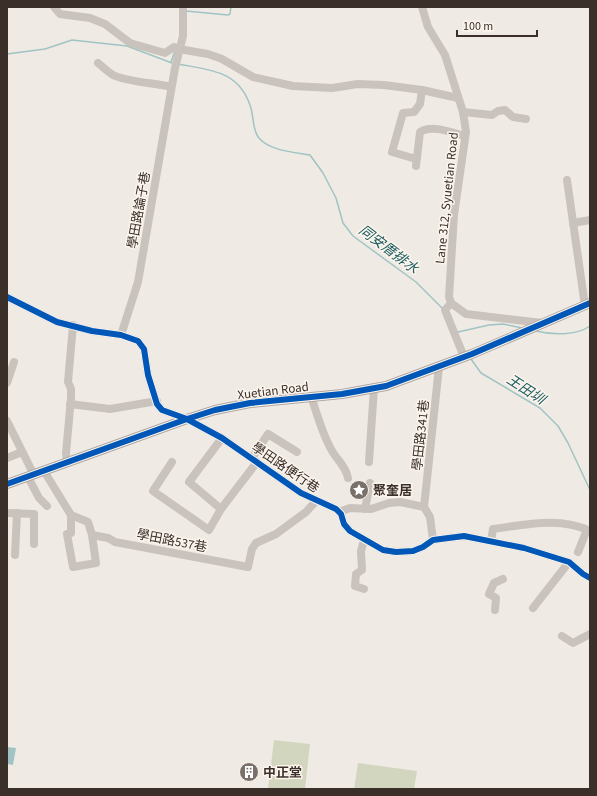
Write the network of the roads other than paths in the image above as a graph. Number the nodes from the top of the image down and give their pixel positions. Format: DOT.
graph roads {
  1 [pos="54,7"];
  2 [pos="183,7"];
  3 [pos="422,7"];
  4 [pos="179,49"];
  5 [pos="98,63"];
  6 [pos="171,87"];
  7 [pos="422,90"];
  8 [pos="458,98"];
  9 [pos="463,112"];
  10 [pos="526,118"];
  11 [pos="466,136"];
  12 [pos="567,180"];
  13 [pos="590,220"];
  14 [pos="573,223"];
  15 [pos="7,297"];
  16 [pos="451,303"];
  17 [pos="587,304"];
  18 [pos="543,324"];
  19 [pos="73,326"];
  20 [pos="121,335"];
  21 [pos="464,357"];
  22 [pos="14,362"];
  23 [pos="439,367"];
  24 [pos="7,383"];
  25 [pos="374,388"];
  26 [pos="311,396"];
  27 [pos="156,401"];
  28 [pos="70,404"];
  29 [pos="188,418"];
  30 [pos="7,421"];
  31 [pos="222,438"];
  32 [pos="22,452"];
  33 [pos="297,452"];
  34 [pos="7,458"];
  35 [pos="255,460"];
  36 [pos="172,462"];
  37 [pos="369,462"];
  38 [pos="67,463"];
  39 [pos="44,471"];
  40 [pos="31,476"];
  41 [pos="348,478"];
  42 [pos="370,483"];
  43 [pos="7,484"];
  44 [pos="316,501"];
  45 [pos="47,506"];
  46 [pos="424,507"];
  47 [pos="221,509"];
  48 [pos="365,509"];
  49 [pos="339,512"];
  50 [pos="7,513"];
  51 [pos="17,513"];
  52 [pos="71,515"];
  53 [pos="590,530"];
  54 [pos="92,535"];
  55 [pos="364,540"];
  56 [pos="432,540"];
  57 [pos="491,541"];
  58 [pos="34,544"];
  59 [pos="578,552"];
  60 [pos="14,555"];
  61 [pos="569,562"];
  62 [pos="590,578"];
  63 [pos="503,579"];
  64 [pos="364,589"];
  65 [pos="533,608"];
  66 [pos="495,610"];
  67 [pos="590,634"];
  68 [pos="562,636"];
  1 -- 4 [label="street"];
  2 -- 4 [label="street, 學田路論子巷"];
  3 -- 8 [label="street, Lane 312, Syuetian Road"];
  4 -- 6 [label="street, 學田路論子巷"];
  4 -- 7 [label="street"];
  5 -- 6 [label="street"];
  6 -- 20 [label="street, 學田路論子巷"];
  7 -- 8 [label="street"];
  7 -- 11 [label="street"];
  8 -- 9 [label="street, Lane 312, Syuetian Road"];
  9 -- 10 [label="street"];
  9 -- 11 [label="street, Lane 312, Syuetian Road"];
  11 -- 16 [label="street, Lane 312, Syuetian Road"];
  12 -- 14 [label="street"];
  13 -- 14 [label="street"];
  14 -- 17 [label="street"];
  15 -- 19 [label="street"];
  16 -- 18 [label="street"];
  16 -- 21 [label="street, Lane 312, Syuetian Road"];
  17 -- 18 [label="main road"];
  18 -- 21 [label="main road, Xuetian Road"];
  19 -- 20 [label="street"];
  19 -- 28 [label="street"];
  20 -- 27 [label="street"];
  21 -- 23 [label="main road, Xuetian Road"];
  22 -- 24 [label="street"];
  23 -- 25 [label="main road, Xuetian Road"];
  23 -- 46 [label="street, 學田路341巷"];
  25 -- 26 [label="main road, Xuetian Road"];
  25 -- 37 [label="street"];
  26 -- 29 [label="main road, Xuetian Road"];
  26 -- 41 [label="street"];
  27 -- 28 [label="street"];
  27 -- 29 [label="street"];
  28 -- 38 [label="street"];
  29 -- 31 [label="street, 學田路便行巷"];
  29 -- 38 [label="main road, Xuetian Road"];
  30 -- 32 [label="street"];
  31 -- 35 [label="street, 學田路便行巷"];
  31 -- 47 [label="street"];
  32 -- 34 [label="street"];
  32 -- 40 [label="street"];
  33 -- 35 [label="street"];
  35 -- 44 [label="street, 學田路便行巷"];
  35 -- 47 [label="street"];
  36 -- 47 [label="street"];
  38 -- 39 [label="main road, Xuetian Road"];
  39 -- 40 [label="main road, Xuetian Road"];
  39 -- 52 [label="street"];
  40 -- 43 [label="main road, Xuetian Road"];
  40 -- 45 [label="street"];
  42 -- 48 [label="street"];
  44 -- 49 [label="street, 學田路便行巷"];
  44 -- 54 [label="street, 學田路537巷"];
  46 -- 48 [label="street"];
  46 -- 56 [label="street, 學田路341巷"];
  48 -- 49 [label="street"];
  49 -- 55 [label="street"];
  50 -- 51 [label="street"];
  51 -- 58 [label="street"];
  51 -- 60 [label="street"];
  52 -- 54 [label="street"];
  52 -- 54 [label="street"];
  53 -- 57 [label="street"];
  53 -- 59 [label="street"];
  55 -- 56 [label="street"];
  55 -- 64 [label="street"];
  56 -- 57 [label="street"];
  57 -- 61 [label="street"];
  61 -- 62 [label="street"];
  61 -- 65 [label="street"];
  63 -- 66 [label="street"];
  67 -- 68 [label="street"];
}
